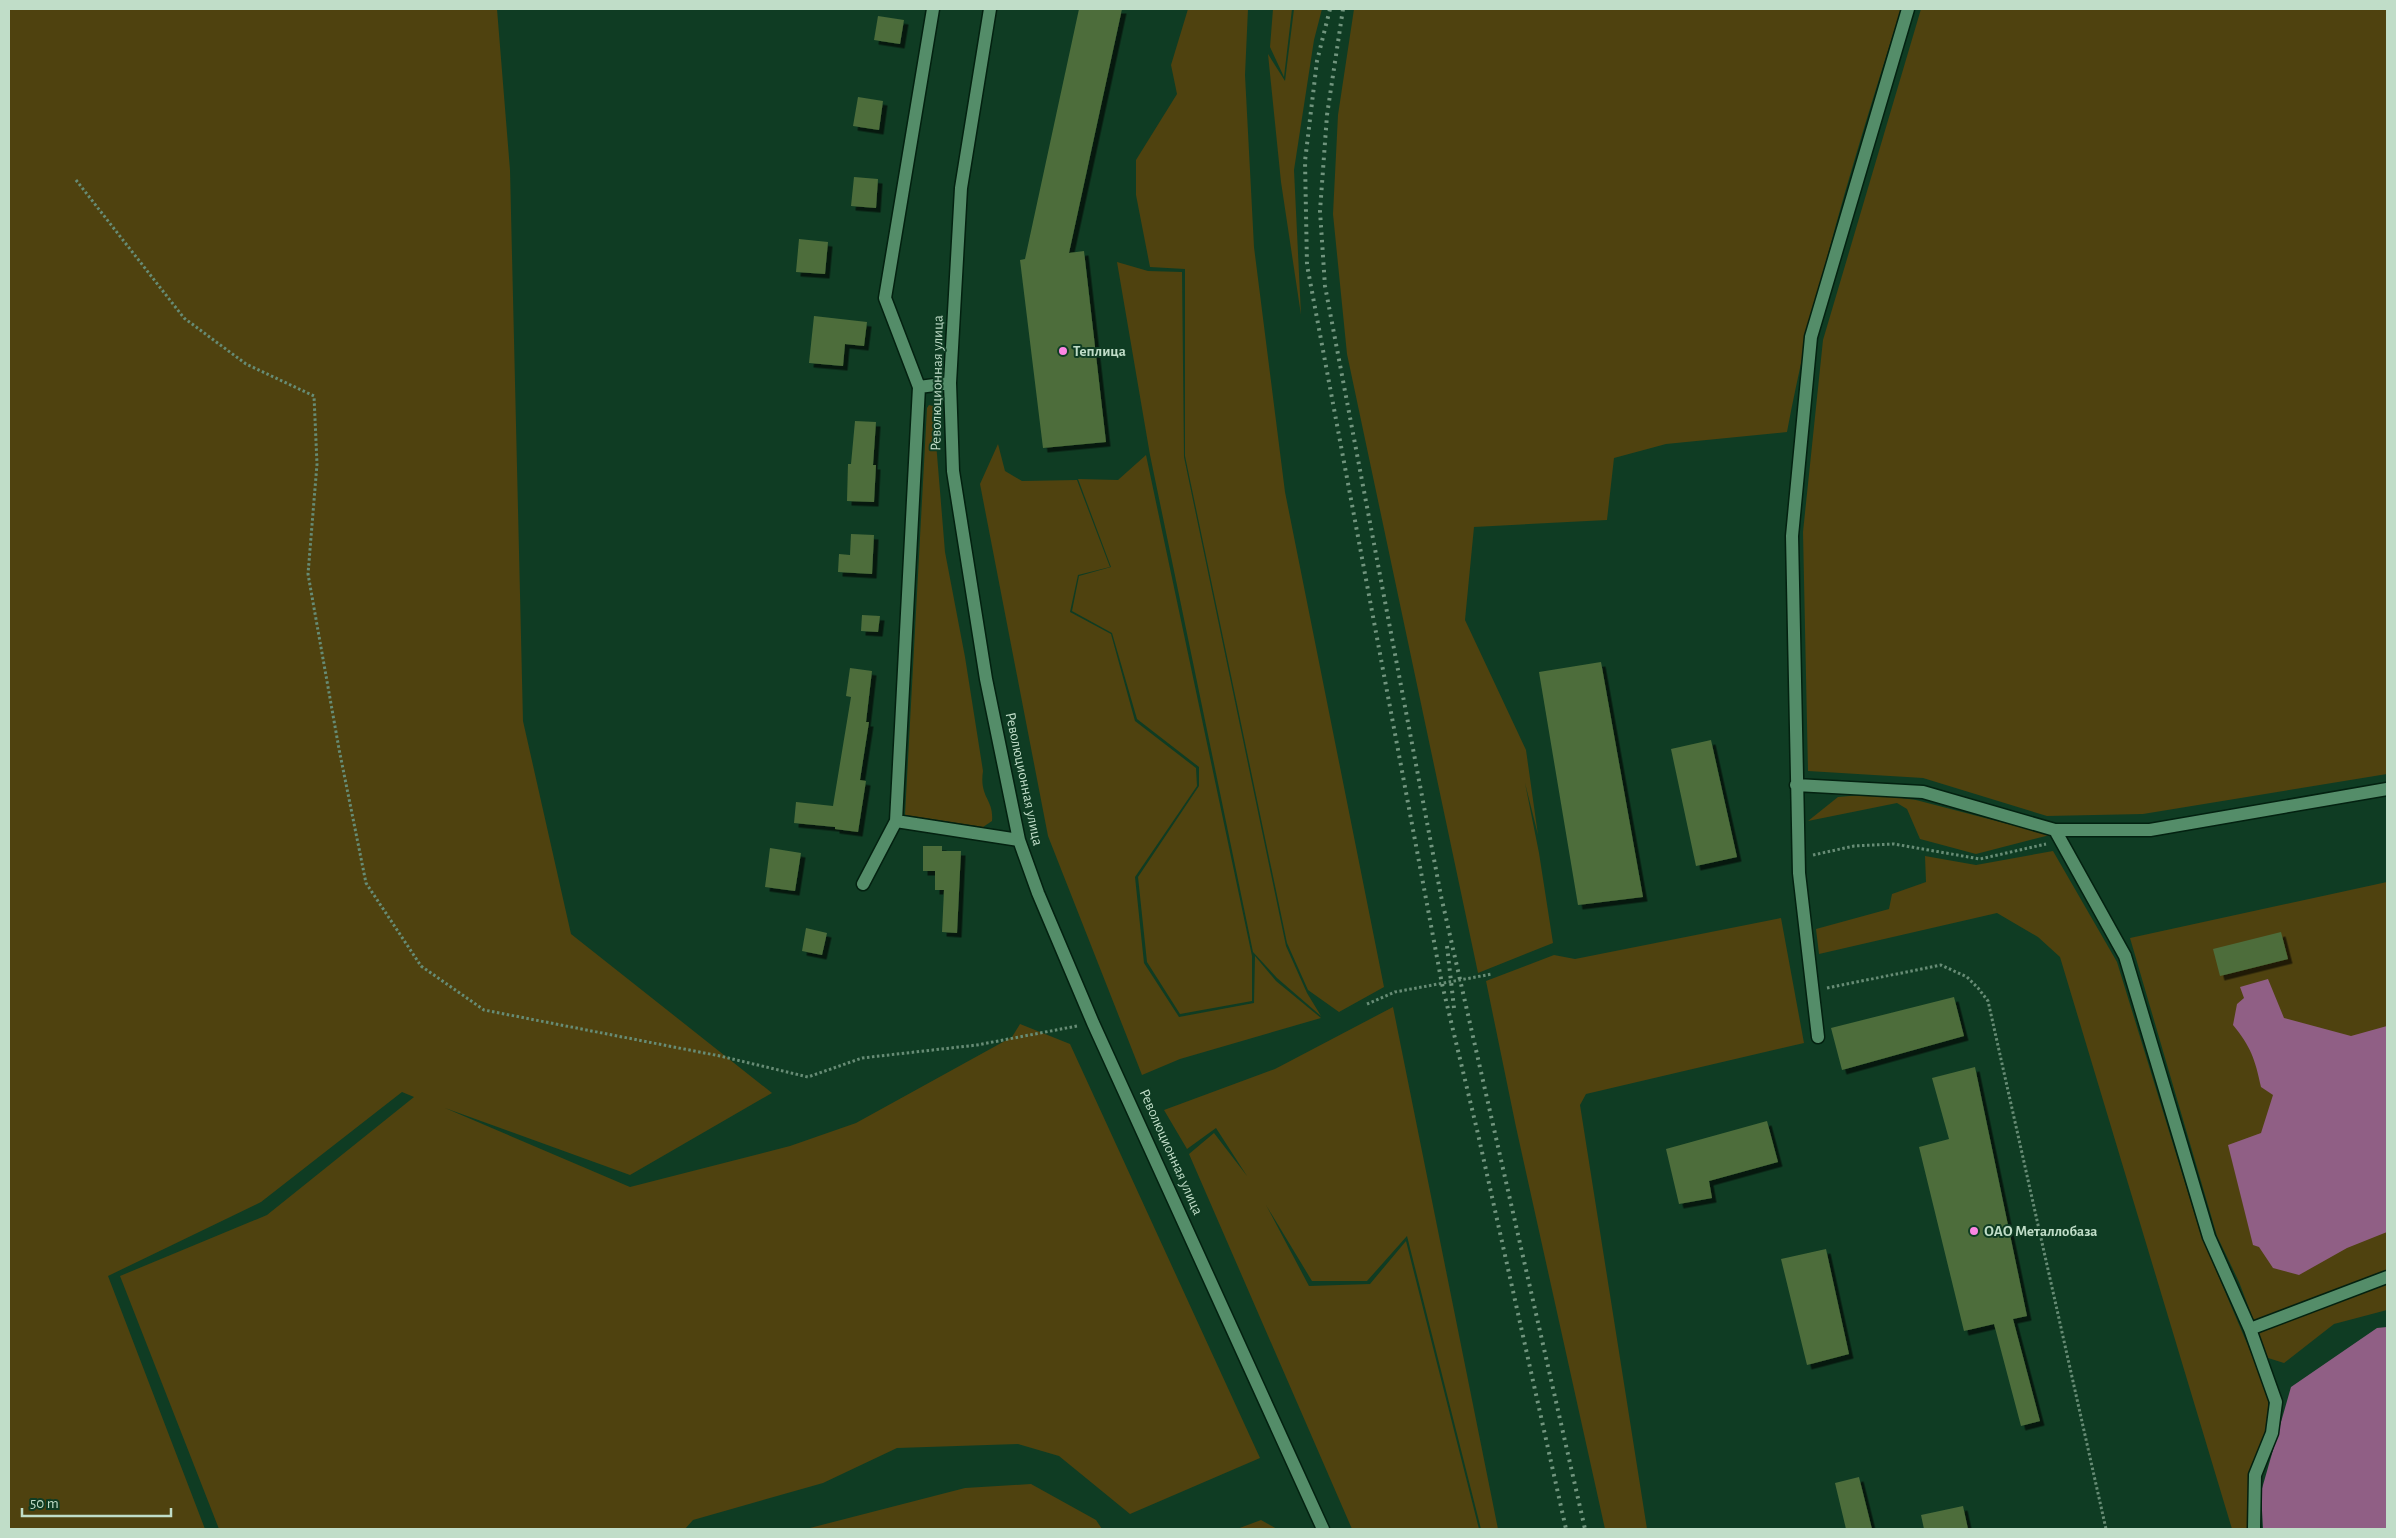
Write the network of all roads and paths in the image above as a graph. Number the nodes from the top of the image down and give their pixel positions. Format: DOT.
graph roads {
  1 [pos="933,9"];
  2 [pos="990,9"];
  3 [pos="1908,9"];
  4 [pos="76,180"];
  5 [pos="950,383"];
  6 [pos="919,386"];
  7 [pos="1796,785"];
  8 [pos="2387,789"];
  9 [pos="896,821"];
  10 [pos="2058,835"];
  11 [pos="1019,840"];
  12 [pos="1799,858"];
  13 [pos="863,884"];
  14 [pos="1492,974"];
  15 [pos="1812,991"];
  16 [pos="1367,1004"];
  17 [pos="1093,1023"];
  18 [pos="1818,1037"];
  19 [pos="2387,1277"];
  20 [pos="2250,1330"];
  21 [pos="1323,1529"];
  22 [pos="2106,1529"];
  23 [pos="2254,1529"];
  1 -- 6 [label="street"];
  2 -- 5 [label="street, Революционная улица"];
  3 -- 7 [label="street"];
  4 -- 17 [label="path"];
  5 -- 6 [label="street"];
  5 -- 11 [label="street, Революционная улица"];
  6 -- 9 [label="street"];
  7 -- 10 [label="street"];
  7 -- 12 [label="street"];
  8 -- 10 [label="street"];
  9 -- 11 [label="street"];
  9 -- 13 [label="street"];
  10 -- 12 [label="path"];
  10 -- 20 [label="street"];
  11 -- 17 [label="street, Революционная улица"];
  12 -- 15 [label="street"];
  14 -- 16 [label="path"];
  15 -- 18 [label="street"];
  15 -- 22 [label="path"];
  17 -- 21 [label="street, Революционная улица"];
  19 -- 20 [label="street"];
  20 -- 23 [label="street"];
}
